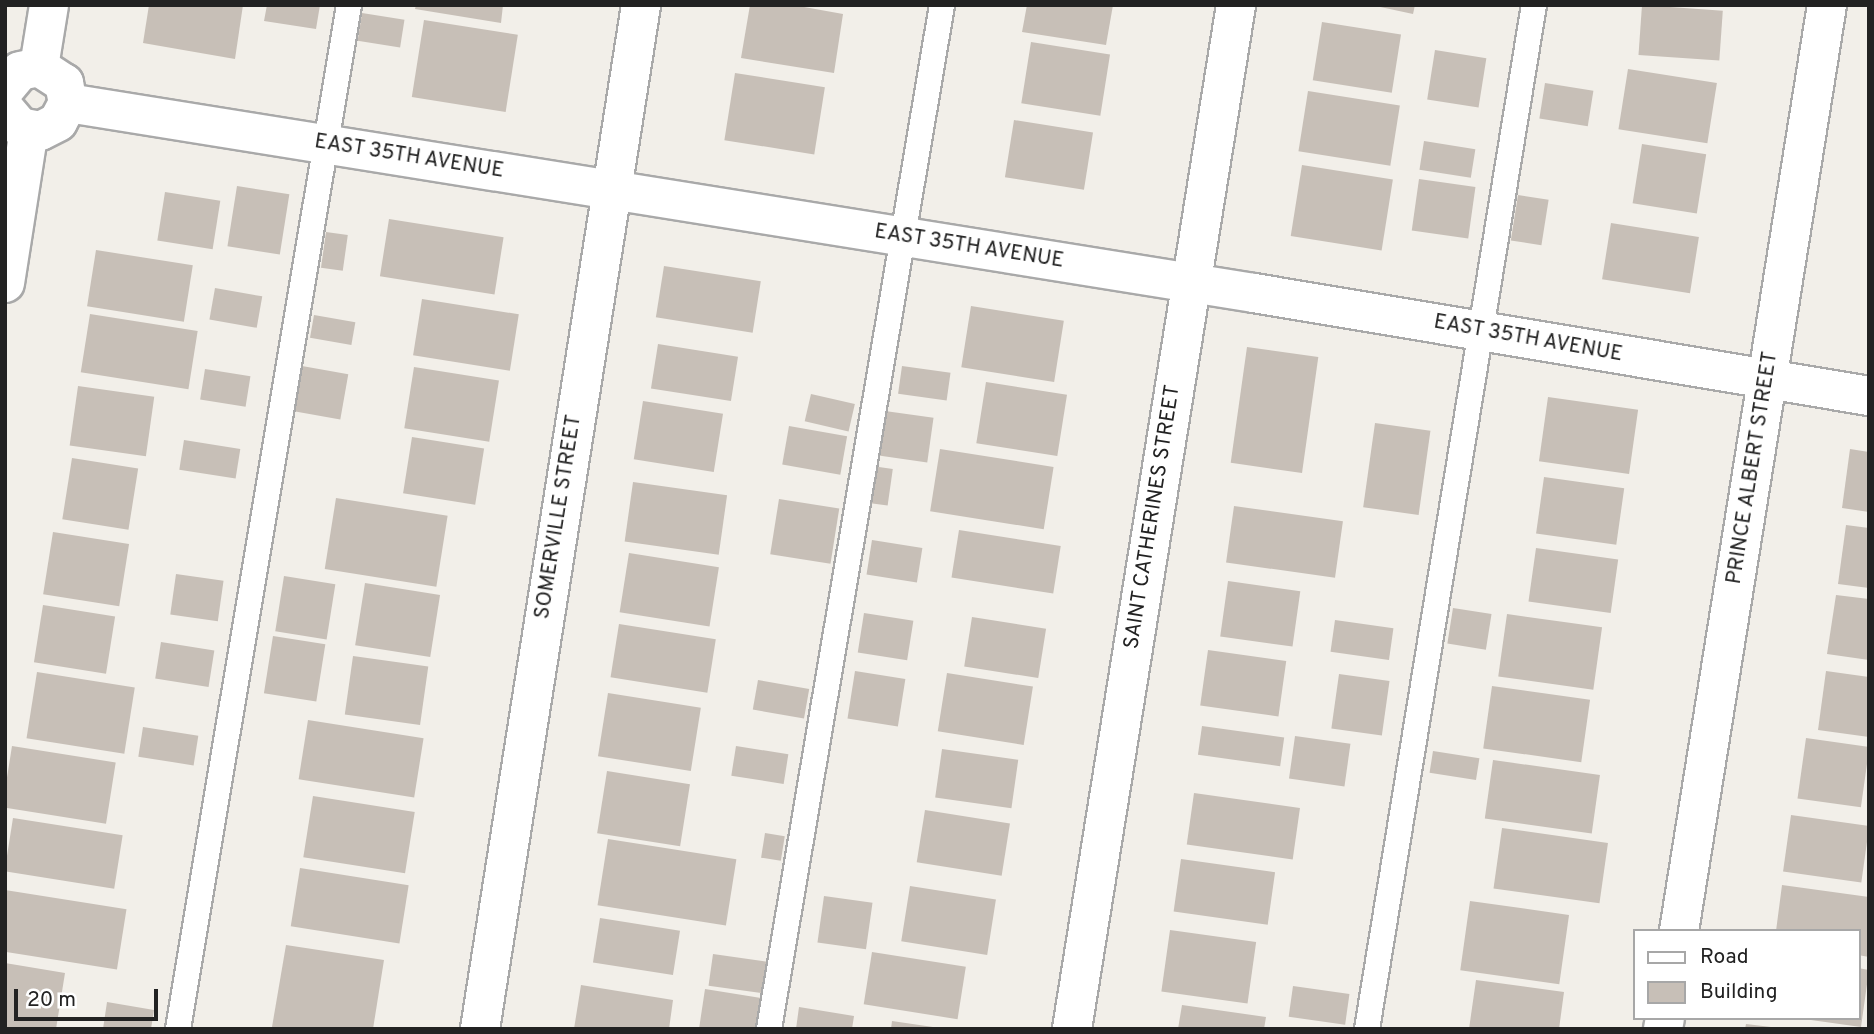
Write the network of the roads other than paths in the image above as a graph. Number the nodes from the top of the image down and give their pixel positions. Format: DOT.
graph roads {
  1 [pos="49,5"];
  2 [pos="349,5"];
  3 [pos="641,5"];
  4 [pos="942,5"];
  5 [pos="1236,5"];
  6 [pos="1534,5"];
  7 [pos="1827,5"];
  8 [pos="39,67"];
  9 [pos="5,89"];
  10 [pos="68,103"];
  11 [pos="17,120"];
  12 [pos="327,144"];
  13 [pos="611,189"];
  14 [pos="905,236"];
  15 [pos="5,283"];
  16 [pos="1191,283"];
  17 [pos="1483,332"];
  18 [pos="1768,380"];
  19 [pos="1869,397"];
  20 [pos="1679,929"];
  21 [pos="178,1029"];
  22 [pos="480,1029"];
  23 [pos="769,1029"];
  24 [pos="1072,1029"];
  25 [pos="1367,1029"];
  1 -- 8 [label="street"];
  2 -- 12 [label="lane"];
  3 -- 13 [label="street, SOMERVILLE STREET"];
  4 -- 14 [label="lane"];
  5 -- 16 [label="street, SAINT CATHERINES STREET"];
  6 -- 17 [label="lane"];
  7 -- 18 [label="street, PRINCE ALBERT STREET"];
  8 -- 9 [label="street"];
  8 -- 10 [label="street"];
  10 -- 11 [label="street"];
  10 -- 12 [label="street, EAST 35TH AVENUE"];
  11 -- 15 [label="street"];
  12 -- 13 [label="street, EAST 35TH AVENUE"];
  12 -- 21 [label="lane"];
  13 -- 14 [label="street, EAST 35TH AVENUE"];
  13 -- 22 [label="street, SOMERVILLE STREET"];
  14 -- 16 [label="street, EAST 35TH AVENUE"];
  14 -- 23 [label="lane"];
  16 -- 17 [label="street, EAST 35TH AVENUE"];
  16 -- 24 [label="street, SAINT CATHERINES STREET"];
  17 -- 18 [label="street, EAST 35TH AVENUE"];
  17 -- 25 [label="lane"];
  18 -- 19 [label="street, EAST 35TH AVENUE"];
  18 -- 20 [label="street, PRINCE ALBERT STREET"];
}
